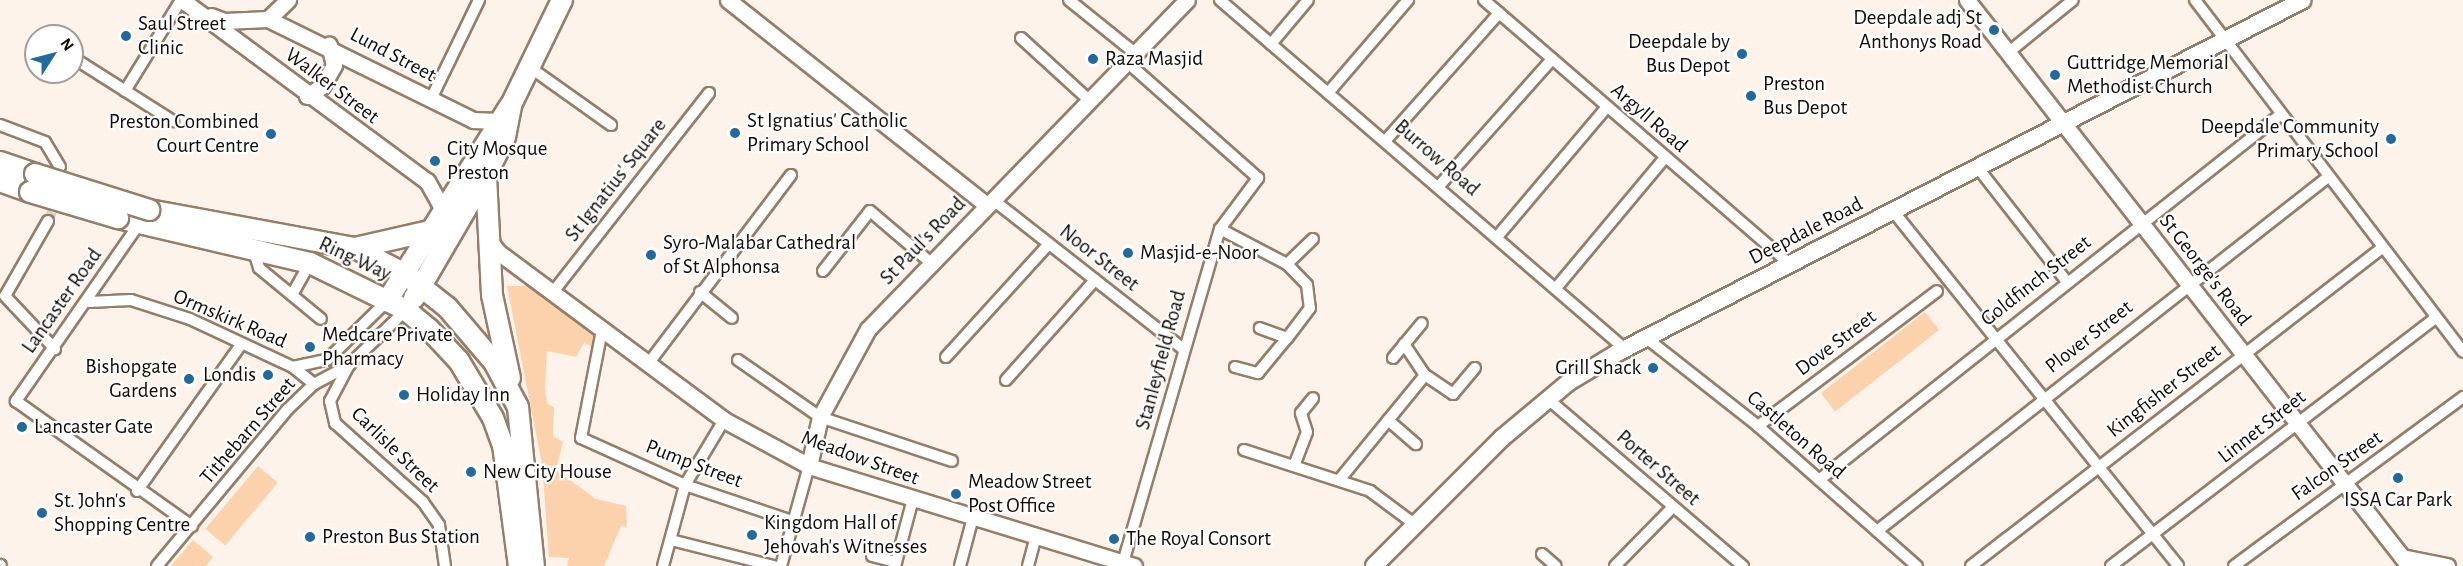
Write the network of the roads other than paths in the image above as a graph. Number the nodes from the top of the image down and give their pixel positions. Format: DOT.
graph roads {
  1 [pos="479,0"];
  2 [pos="562,0"];
  3 [pos="728,0"];
  4 [pos="1069,0"];
  5 [pos="1187,0"];
  6 [pos="1220,0"];
  7 [pos="1308,0"];
  8 [pos="1408,0"];
  9 [pos="1484,0"];
  10 [pos="1967,0"];
  11 [pos="2073,0"];
  12 [pos="2195,0"];
  13 [pos="2303,0"];
  14 [pos="287,1"];
  15 [pos="186,3"];
  16 [pos="1499,13"];
  17 [pos="268,19"];
  18 [pos="252,21"];
  19 [pos="297,32"];
  20 [pos="1021,38"];
  21 [pos="2225,42"];
  22 [pos="1271,44"];
  23 [pos="329,45"];
  24 [pos="248,48"];
  25 [pos="2009,52"];
  26 [pos="1131,58"];
  27 [pos="1552,59"];
  28 [pos="84,65"];
  29 [pos="528,66"];
  30 [pos="125,91"];
  31 [pos="709,93"];
  32 [pos="1328,93"];
  33 [pos="307,96"];
  34 [pos="431,99"];
  35 [pos="1089,100"];
  36 [pos="1607,107"];
  37 [pos="505,113"];
  38 [pos="2280,115"];
  39 [pos="173,122"];
  40 [pos="2065,124"];
  41 [pos="0,125"];
  42 [pos="611,125"];
  43 [pos="1386,140"];
  44 [pos="1665,159"];
  45 [pos="0,162"];
  46 [pos="60,167"];
  47 [pos="1978,168"];
  48 [pos="486,175"];
  49 [pos="791,175"];
  50 [pos="2328,177"];
  51 [pos="0,181"];
  52 [pos="33,183"];
  53 [pos="1439,186"];
  54 [pos="989,202"];
  55 [pos="1893,211"];
  56 [pos="144,217"];
  57 [pos="2146,218"];
  58 [pos="48,221"];
  59 [pos="439,222"];
  60 [pos="1220,229"];
  61 [pos="1497,237"];
  62 [pos="488,239"];
  63 [pos="1313,239"];
  64 [pos="1049,244"];
  65 [pos="252,246"];
  66 [pos="355,248"];
  67 [pos="2382,248"];
  68 [pos="310,263"];
  69 [pos="516,263"];
  70 [pos="932,263"];
  71 [pos="1287,264"];
  72 [pos="1790,264"];
  73 [pos="823,272"];
  74 [pos="405,274"];
  75 [pos="490,279"];
  76 [pos="1095,280"];
  77 [pos="2067,282"];
  78 [pos="2189,284"];
  79 [pos="421,286"];
  80 [pos="1556,288"];
  81 [pos="1937,291"];
  82 [pos="553,292"];
  83 [pos="700,292"];
  84 [pos="292,295"];
  85 [pos="387,301"];
  86 [pos="89,302"];
  87 [pos="406,310"];
  88 [pos="732,318"];
  89 [pos="2435,318"];
  90 [pos="321,319"];
  91 [pos="1422,323"];
  92 [pos="1260,328"];
  93 [pos="602,330"];
  94 [pos="1646,337"];
  95 [pos="1287,338"];
  96 [pos="1995,338"];
  97 [pos="1404,344"];
  98 [pos="240,346"];
  99 [pos="1182,348"];
  100 [pos="55,349"];
  101 [pos="1621,351"];
  102 [pos="2463,352"];
  103 [pos="2244,354"];
  104 [pos="946,357"];
  105 [pos="1393,358"];
  106 [pos="738,360"];
  107 [pos="648,364"];
  108 [pos="349,365"];
  109 [pos="293,367"];
  110 [pos="1235,367"];
  111 [pos="1475,368"];
  112 [pos="1425,375"];
  113 [pos="1006,380"];
  114 [pos="314,384"];
  115 [pos="2463,397"];
  116 [pos="1313,398"];
  117 [pos="2044,398"];
  118 [pos="1548,399"];
  119 [pos="518,407"];
  120 [pos="820,417"];
  121 [pos="724,420"];
  122 [pos="1388,420"];
  123 [pos="2298,423"];
  124 [pos="1758,426"];
  125 [pos="1416,444"];
  126 [pos="1244,450"];
  127 [pos="952,461"];
  128 [pos="809,466"];
  129 [pos="1294,466"];
  130 [pos="2099,466"];
  131 [pos="1340,479"];
  132 [pos="1819,480"];
  133 [pos="2345,484"];
  134 [pos="685,485"];
  135 [pos="137,491"];
  136 [pos="913,499"];
  137 [pos="1673,507"];
  138 [pos="973,517"];
  139 [pos="795,522"];
  140 [pos="1413,523"];
  141 [pos="192,526"];
  142 [pos="1877,531"];
  143 [pos="2153,534"];
  144 [pos="1036,536"];
  145 [pos="671,540"];
  146 [pos="1542,554"];
  147 [pos="872,556"];
  148 [pos="2405,562"];
  149 [pos="895,564"];
  150 [pos="1126,565"];
  151 [pos="157,566"];
  152 [pos="445,566"];
  153 [pos="519,566"];
  154 [pos="534,566"];
  155 [pos="663,566"];
  156 [pos="774,566"];
  157 [pos="781,566"];
  158 [pos="960,566"];
  159 [pos="1028,566"];
  160 [pos="1374,566"];
  161 [pos="1556,566"];
  162 [pos="1615,566"];
  163 [pos="1743,566"];
  164 [pos="1917,566"];
  165 [pos="1971,566"];
  166 [pos="2111,566"];
  167 [pos="2178,566"];
  168 [pos="2234,566"];
  169 [pos="2447,566"];
  1 -- 34 [label="street"];
  2 -- 29 [label="highway"];
  3 -- 54 [label="street"];
  4 -- 26 [label="street"];
  5 -- 26 [label="street, St Paul's Road"];
  6 -- 22 [label="street, Burrow Road"];
  7 -- 22 [label="street"];
  8 -- 32 [label="street"];
  9 -- 16 [label="street, Argyll Road"];
  10 -- 25 [label="street, St George's Road"];
  11 -- 25 [label="street"];
  12 -- 21 [label="street"];
  13 -- 21 [label="main road, Deepdale Road"];
  14 -- 17 [label="street"];
  14 -- 19 [label="street"];
  15 -- 18 [label="street"];
  15 -- 24 [label="street, Walker Street"];
  15 -- 30 [label="street"];
  16 -- 27 [label="street, Argyll Road"];
  16 -- 43 [label="street"];
  17 -- 18 [label="street"];
  17 -- 19 [label="street, Lund Street"];
  18 -- 24 [label="street"];
  19 -- 23 [label="street, Lund Street"];
  20 -- 35 [label="street"];
  21 -- 38 [label="street"];
  21 -- 40 [label="main road, Deepdale Road"];
  22 -- 32 [label="street, Burrow Road"];
  23 -- 33 [label="street"];
  23 -- 34 [label="street, Lund Street"];
  24 -- 33 [label="street, Walker Street"];
  25 -- 40 [label="street, St George's Road"];
  26 -- 35 [label="street, St Paul's Road"];
  26 -- 60 [label="street, Stanleyfield Road"];
  27 -- 36 [label="street, Argyll Road"];
  27 -- 53 [label="street"];
  28 -- 30 [label="street"];
  29 -- 37 [label="highway"];
  29 -- 42 [label="street"];
  30 -- 39 [label="street"];
  31 -- 82 [label="street, St Ignatius' Square"];
  32 -- 43 [label="street, Burrow Road"];
  33 -- 59 [label="street, Walker Street"];
  34 -- 37 [label="street, Lund Street"];
  35 -- 54 [label="street, St Paul's Road"];
  36 -- 44 [label="street, Argyll Road"];
  36 -- 61 [label="street"];
  37 -- 48 [label="highway"];
  37 -- 59 [label="highway"];
  38 -- 50 [label="street"];
  38 -- 57 [label="street, Goldfinch Street"];
  40 -- 47 [label="main road, Deepdale Road"];
  40 -- 57 [label="street, St George's Road"];
  41 -- 46 [label="street"];
  43 -- 53 [label="street, Burrow Road"];
  44 -- 72 [label="street, Argyll Road"];
  44 -- 80 [label="street"];
  45 -- 52 [label="highway, Ring Way"];
  47 -- 55 [label="main road, Deepdale Road"];
  47 -- 77 [label="street"];
  48 -- 62 [label="highway"];
  48 -- 79 [label="highway"];
  49 -- 83 [label="street"];
  50 -- 67 [label="street"];
  50 -- 78 [label="street, Plover Street"];
  51 -- 52 [label="highway, Ring Way"];
  52 -- 56 [label="highway, Ring Way, bridge"];
  52 -- 56 [label="highway, Ring Way, bridge"];
  53 -- 61 [label="street, Burrow Road"];
  54 -- 64 [label="street, Noor Street"];
  54 -- 70 [label="street, St Paul's Road"];
  55 -- 72 [label="main road, Deepdale Road"];
  55 -- 96 [label="street"];
  56 -- 65 [label="highway, Ring Way"];
  56 -- 66 [label="highway, Ring Way"];
  56 -- 86 [label="street, Lancaster Road"];
  57 -- 77 [label="street, Goldfinch Street"];
  57 -- 78 [label="street, St George's Road"];
  58 -- 100 [label="street"];
  59 -- 66 [label="highway, Ring Way"];
  59 -- 74 [label="highway"];
  60 -- 71 [label="street"];
  60 -- 99 [label="street, Stanleyfield Road"];
  61 -- 80 [label="street, Burrow Road"];
  62 -- 69 [label="street, Meadow Street"];
  62 -- 75 [label="highway"];
  63 -- 71 [label="street"];
  64 -- 76 [label="street, Noor Street"];
  64 -- 104 [label="street"];
  65 -- 68 [label="highway, Ring Way"];
  65 -- 84 [label="street"];
  66 -- 74 [label="highway, Ring Way"];
  67 -- 89 [label="street"];
  67 -- 103 [label="street, Kingfisher Street"];
  68 -- 84 [label="street"];
  68 -- 85 [label="highway, Ring Way"];
  69 -- 75 [label="street"];
  69 -- 82 [label="street, Meadow Street"];
  70 -- 73 [label="street"];
  70 -- 120 [label="street, St Paul's Road"];
  71 -- 95 [label="street"];
  72 -- 94 [label="main road, Deepdale Road"];
  74 -- 79 [label="highway, Ring Way"];
  74 -- 85 [label="highway"];
  75 -- 119 [label="highway"];
  76 -- 99 [label="street, Noor Street"];
  76 -- 113 [label="street"];
  77 -- 96 [label="street, Goldfinch Street"];
  78 -- 103 [label="street, St George's Road"];
  78 -- 117 [label="street, Plover Street"];
  79 -- 87 [label="highway"];
  79 -- 119 [label="highway, Ring Way"];
  80 -- 101 [label="street, Burrow Road"];
  81 -- 124 [label="street, Dove Street"];
  82 -- 93 [label="street, Meadow Street"];
  83 -- 88 [label="street"];
  83 -- 107 [label="street"];
  84 -- 90 [label="street"];
  85 -- 87 [label="highway, Ring Way"];
  85 -- 109 [label="street, Tithebarn Street"];
  86 -- 98 [label="street, Ormskirk Road"];
  86 -- 100 [label="street, Lancaster Road"];
  87 -- 108 [label="street, Tithebarn Street"];
  87 -- 153 [label="highway, Ring Way"];
  89 -- 102 [label="street"];
  89 -- 123 [label="street, Linnet Street"];
  91 -- 97 [label="street"];
  92 -- 95 [label="street"];
  93 -- 107 [label="street, Meadow Street"];
  93 -- 134 [label="street, Pump Street"];
  94 -- 101 [label="main road, Deepdale Road"];
  94 -- 124 [label="street, Castleton Road"];
  95 -- 110 [label="street"];
  96 -- 117 [label="street"];
  96 -- 132 [label="street, Goldfinch Street"];
  97 -- 105 [label="street"];
  97 -- 112 [label="street"];
  98 -- 109 [label="street, Ormskirk Road"];
  98 -- 135 [label="street"];
  99 -- 150 [label="street, Stanleyfield Road"];
  100 -- 135 [label="street, Lancaster Road"];
  101 -- 118 [label="main road, Deepdale Road"];
  103 -- 123 [label="street, St George's Road"];
  103 -- 130 [label="street, Kingfisher Street"];
  106 -- 120 [label="street"];
  107 -- 121 [label="street, Meadow Street"];
  108 -- 114 [label="street, Tithebarn Street"];
  108 -- 152 [label="street, Carlisle Street"];
  109 -- 114 [label="street, Ormskirk Road"];
  111 -- 112 [label="street"];
  112 -- 122 [label="street"];
  114 -- 141 [label="street, Tithebarn Street"];
  115 -- 133 [label="street, Falcon Street"];
  116 -- 129 [label="street"];
  117 -- 130 [label="street"];
  117 -- 142 [label="street, Plover Street"];
  118 -- 137 [label="street, Porter Street"];
  118 -- 140 [label="main road, Deepdale Road"];
  119 -- 154 [label="highway, Ring Way"];
  120 -- 127 [label="street"];
  120 -- 128 [label="street, St Paul's Road"];
  121 -- 128 [label="street, Meadow Street"];
  121 -- 134 [label="street"];
  122 -- 125 [label="street"];
  122 -- 131 [label="street"];
  123 -- 133 [label="street, St George's Road"];
  123 -- 143 [label="street, Linnet Street"];
  124 -- 132 [label="street, Castleton Road"];
  126 -- 129 [label="street"];
  128 -- 136 [label="street, Meadow Street"];
  128 -- 139 [label="street, St Paul's Road"];
  129 -- 131 [label="street"];
  130 -- 143 [label="street"];
  130 -- 165 [label="street, Kingfisher Street"];
  131 -- 140 [label="street"];
  132 -- 142 [label="street, Castleton Road"];
  133 -- 148 [label="street, St George's Road"];
  133 -- 168 [label="street, Falcon Street"];
  134 -- 139 [label="street, Pump Street"];
  134 -- 145 [label="street"];
  135 -- 141 [label="street"];
  136 -- 138 [label="street, Meadow Street"];
  136 -- 149 [label="street"];
  137 -- 162 [label="street"];
  137 -- 163 [label="street, Porter Street"];
  138 -- 144 [label="street, Meadow Street"];
  138 -- 158 [label="street"];
  139 -- 157 [label="street, St Paul's Road"];
  140 -- 160 [label="main road, Deepdale Road"];
  141 -- 151 [label="street, Tithebarn Street"];
  142 -- 164 [label="street, Castleton Road"];
  143 -- 166 [label="street, Linnet Street"];
  143 -- 167 [label="street"];
  144 -- 150 [label="street, Meadow Street"];
  144 -- 159 [label="street"];
  145 -- 155 [label="street"];
  145 -- 156 [label="street"];
  146 -- 161 [label="street"];
  147 -- 149 [label="street"];
  148 -- 169 [label="street"];
}
